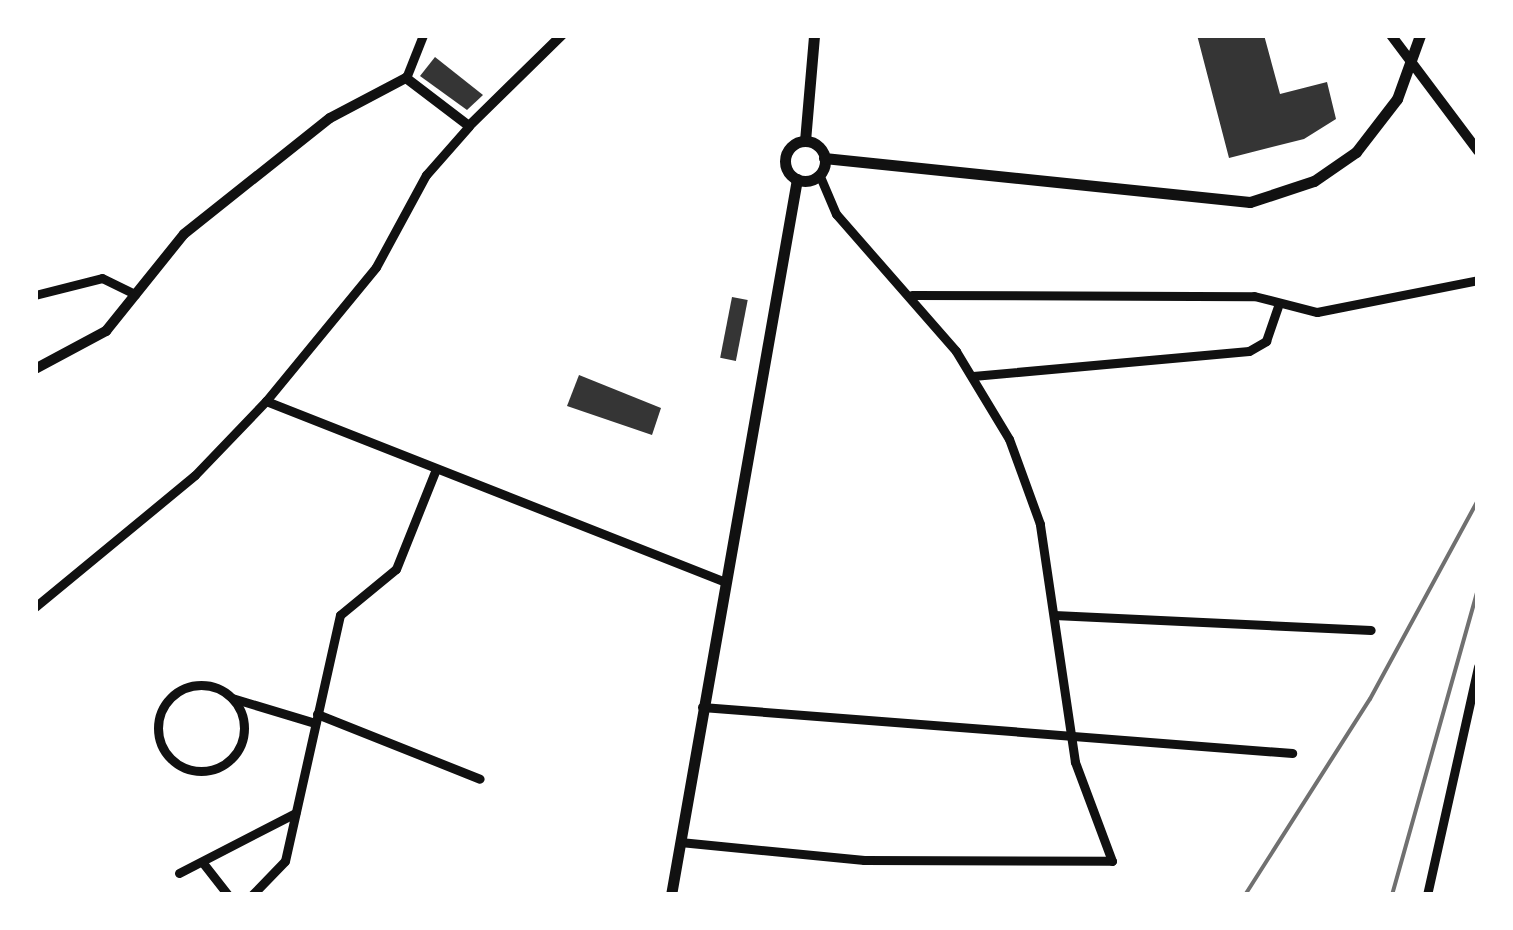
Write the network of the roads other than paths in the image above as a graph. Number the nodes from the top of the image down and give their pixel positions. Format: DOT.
graph roads {
  1 [pos="424,35"];
  2 [pos="562,35"];
  3 [pos="814,35"];
  4 [pos="1391,35"];
  5 [pos="1420,35"];
  6 [pos="1412,64"];
  7 [pos="406,78"];
  8 [pos="469,126"];
  9 [pos="805,141"];
  10 [pos="1478,152"];
  11 [pos="824,158"];
  12 [pos="819,174"];
  13 [pos="798,179"];
  14 [pos="1478,280"];
  15 [pos="136,294"];
  16 [pos="35,295"];
  17 [pos="912,295"];
  18 [pos="1278,306"];
  19 [pos="35,370"];
  20 [pos="973,376"];
  21 [pos="266,402"];
  22 [pos="436,469"];
  23 [pos="724,582"];
  24 [pos="35,607"];
  25 [pos="1054,615"];
  26 [pos="1371,630"];
  27 [pos="1478,667"];
  28 [pos="232,698"];
  29 [pos="702,707"];
  30 [pos="316,718"];
  31 [pos="1069,737"];
  32 [pos="1292,753"];
  33 [pos="480,780"];
  34 [pos="294,813"];
  35 [pos="680,842"];
  36 [pos="203,864"];
  37 [pos="179,874"];
  38 [pos="228,895"];
  39 [pos="252,895"];
  40 [pos="671,895"];
  41 [pos="1427,895"];
  1 -- 7 [label="street"];
  2 -- 8 [label="street"];
  3 -- 9 [label="main road"];
  4 -- 6 [label="street"];
  5 -- 6 [label="main road"];
  6 -- 10 [label="street"];
  6 -- 11 [label="main road"];
  7 -- 8 [label="street"];
  7 -- 15 [label="street"];
  8 -- 21 [label="street"];
  9 -- 11 [label="main road"];
  9 -- 13 [label="main road"];
  11 -- 12 [label="main road"];
  12 -- 13 [label="main road"];
  12 -- 17 [label="street"];
  13 -- 23 [label="main road"];
  14 -- 18 [label="street"];
  15 -- 16 [label="street"];
  15 -- 19 [label="street"];
  17 -- 18 [label="street"];
  17 -- 20 [label="street"];
  18 -- 20 [label="street"];
  20 -- 25 [label="street"];
  21 -- 22 [label="street"];
  21 -- 24 [label="street"];
  22 -- 23 [label="street"];
  22 -- 30 [label="street"];
  23 -- 29 [label="main road"];
  25 -- 26 [label="street"];
  25 -- 31 [label="street"];
  27 -- 41 [label="street"];
  28 -- 28 [label="street"];
  28 -- 30 [label="street"];
  29 -- 31 [label="street"];
  29 -- 35 [label="main road"];
  30 -- 33 [label="street"];
  30 -- 34 [label="street"];
  31 -- 32 [label="street"];
  31 -- 35 [label="street"];
  34 -- 36 [label="street"];
  34 -- 39 [label="street"];
  35 -- 40 [label="main road"];
  36 -- 37 [label="street"];
  36 -- 38 [label="street"];
}
